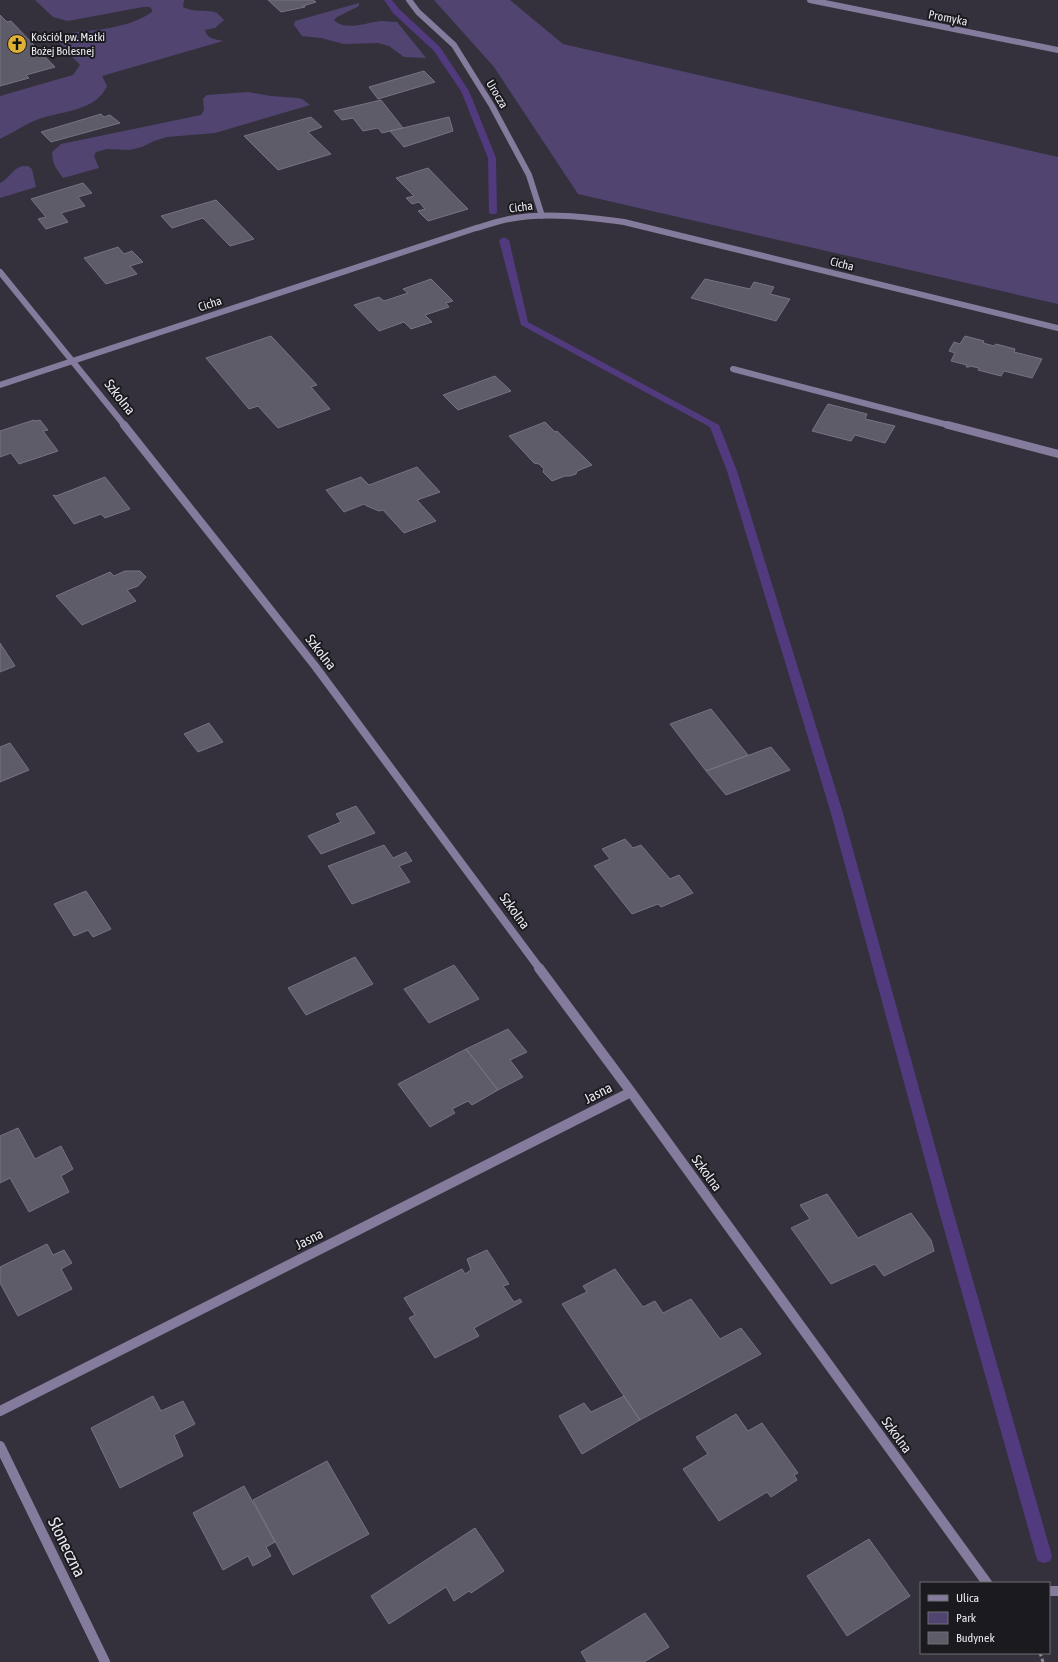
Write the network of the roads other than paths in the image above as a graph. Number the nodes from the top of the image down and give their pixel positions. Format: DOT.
graph roads {
  1 [pos="409,0"];
  2 [pos="810,0"];
  3 [pos="1058,50"];
  4 [pos="542,216"];
  5 [pos="0,272"];
  6 [pos="1058,328"];
  7 [pos="73,361"];
  8 [pos="733,369"];
  9 [pos="0,385"];
  10 [pos="1058,454"];
  11 [pos="631,1092"];
  12 [pos="0,1411"];
  13 [pos="0,1446"];
  14 [pos="986,1582"];
  15 [pos="105,1662"];
  1 -- 4 [label="street, Urocza"];
  2 -- 3 [label="street, Promyka"];
  4 -- 6 [label="street, Cicha"];
  4 -- 7 [label="street, Cicha"];
  5 -- 7 [label="street, Szkolna"];
  7 -- 9 [label="street, Cicha"];
  7 -- 11 [label="street, Szkolna"];
  8 -- 10 [label="street"];
  11 -- 12 [label="street, Jasna"];
  11 -- 14 [label="street, Szkolna"];
  13 -- 15 [label="street, Słoneczna"];
}
